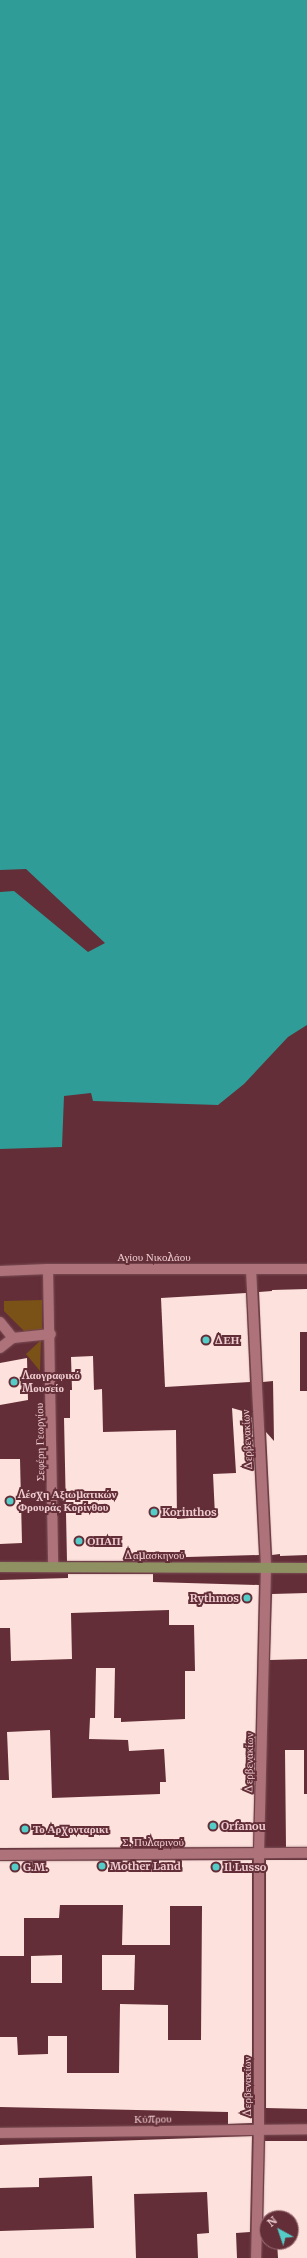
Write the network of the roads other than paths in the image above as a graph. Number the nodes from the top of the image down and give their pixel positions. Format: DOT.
graph roads {
  1 [pos="48,1269"];
  2 [pos="251,1269"];
  3 [pos="307,1269"];
  4 [pos="0,1271"];
  5 [pos="0,1322"];
  6 [pos="51,1334"];
  7 [pos="13,1338"];
  8 [pos="0,1348"];
  9 [pos="0,1566"];
  10 [pos="53,1567"];
  11 [pos="266,1567"];
  12 [pos="307,1568"];
  13 [pos="259,1853"];
  14 [pos="307,1853"];
  15 [pos="0,1855"];
  16 [pos="307,2129"];
  17 [pos="259,2130"];
  18 [pos="0,2132"];
  19 [pos="256,2258"];
  1 -- 2 [label="street, Αγίου Νικολάου"];
  1 -- 4 [label="street, Αγίου Νικολάου"];
  1 -- 6 [label="street, Σεφέρη Γεωργίου"];
  2 -- 3 [label="street, Αγίου Νικολάου"];
  2 -- 11 [label="street, Δερβενακίων"];
  5 -- 7 [label="street"];
  6 -- 7 [label="street"];
  6 -- 10 [label="street, Σεφέρη Γεωργίου"];
  7 -- 8 [label="street"];
  9 -- 10 [label="main road, Δαμασκηνού"];
  10 -- 11 [label="main road, Δαμασκηνού"];
  11 -- 12 [label="main road, Δαμασκηνού"];
  11 -- 13 [label="street, Δερβενακίων"];
  13 -- 14 [label="street, Σ. Πυλαρινού"];
  13 -- 15 [label="street, Σ. Πυλαρινού"];
  13 -- 17 [label="street, Δερβενακίων"];
  16 -- 17 [label="street, Κύπρου"];
  17 -- 18 [label="street, Κύπρου"];
  17 -- 19 [label="street, Δερβενακίων"];
}
